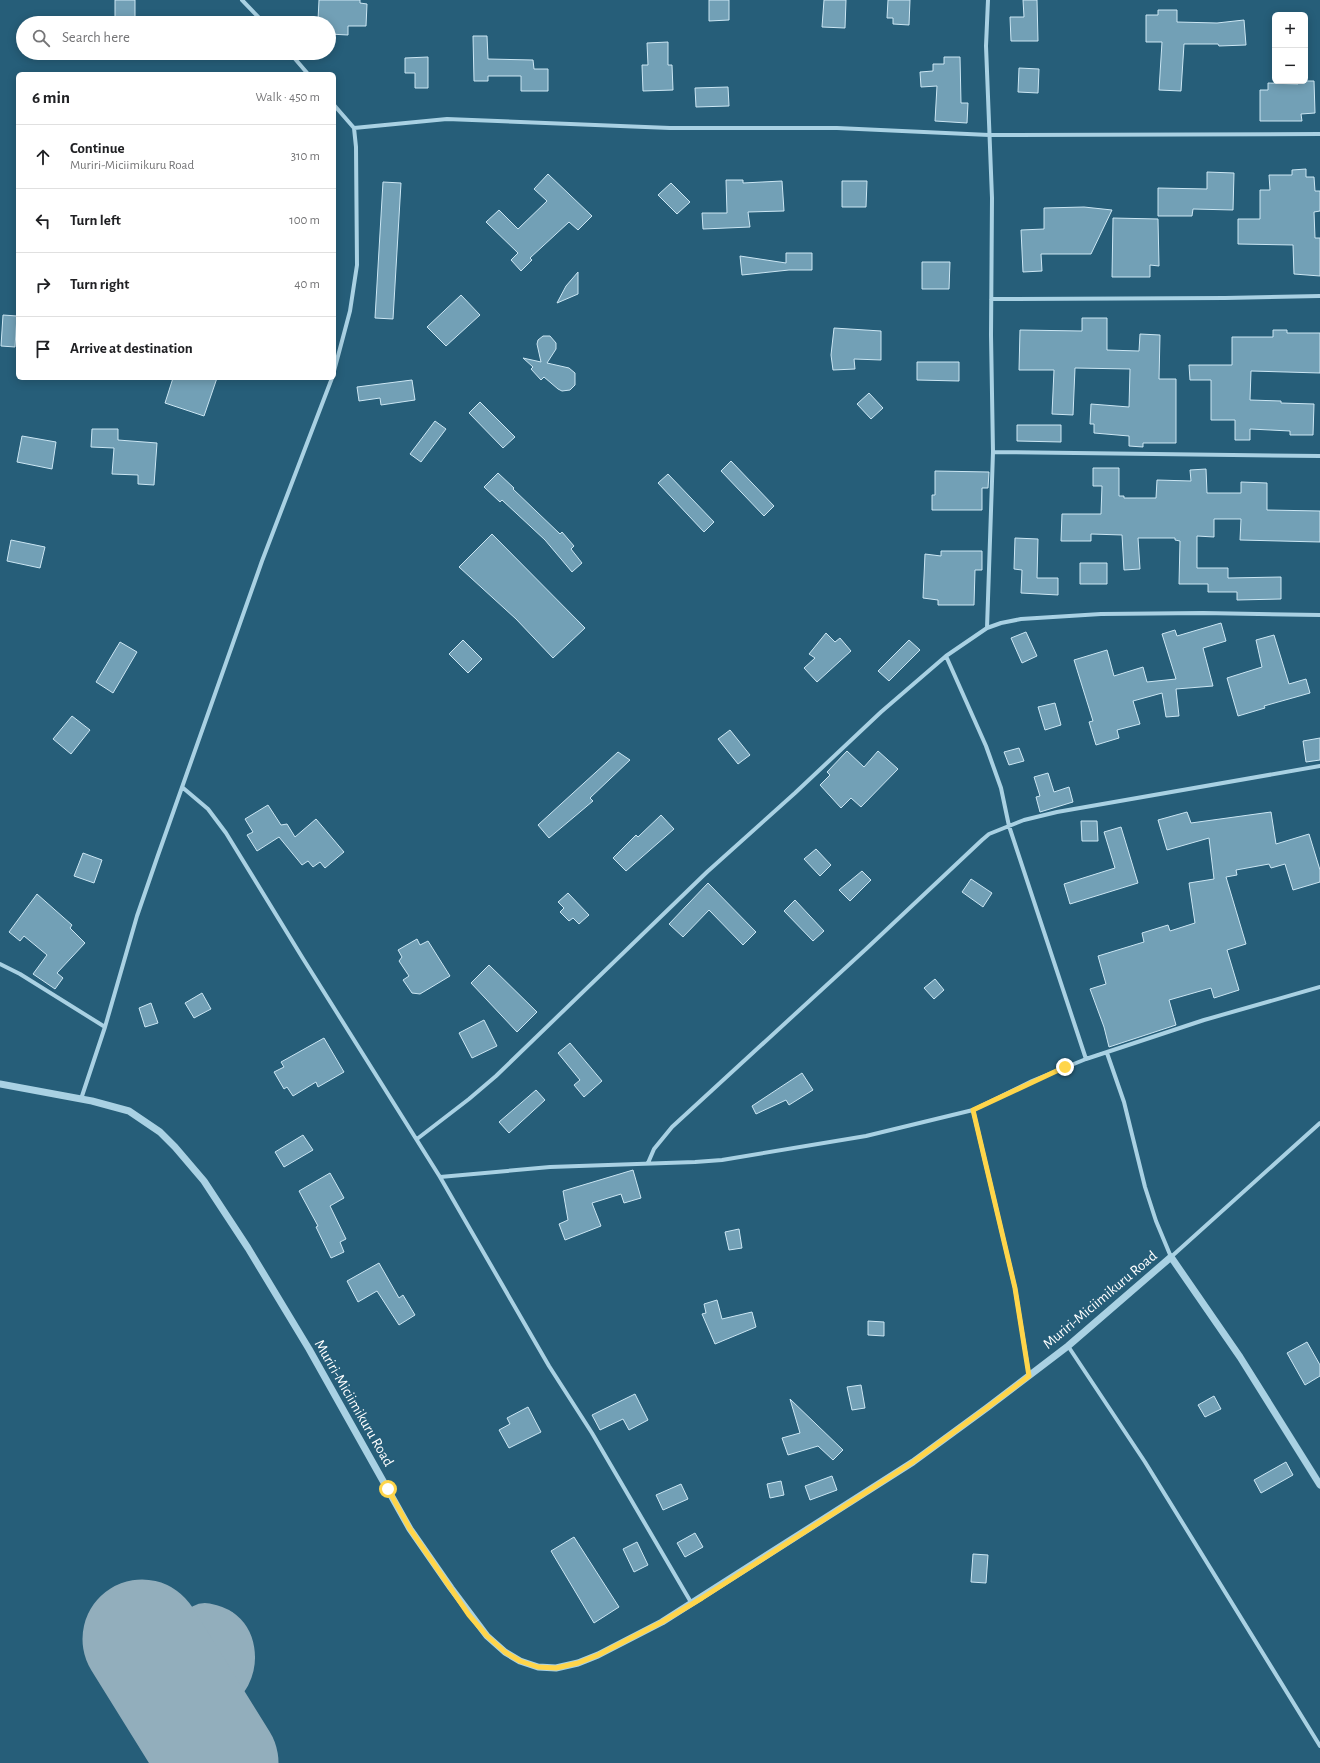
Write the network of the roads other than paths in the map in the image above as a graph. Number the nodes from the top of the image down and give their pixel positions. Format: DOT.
graph roads {
  1 [pos="242,0"];
  2 [pos="988,0"];
  3 [pos="257,16"];
  4 [pos="296,60"];
  5 [pos="306,72"];
  6 [pos="336,107"];
  7 [pos="354,128"];
  8 [pos="1320,134"];
  9 [pos="990,135"];
  10 [pos="1320,296"];
  11 [pos="991,299"];
  12 [pos="336,364"];
  13 [pos="331,380"];
  14 [pos="993,452"];
  15 [pos="1320,456"];
  16 [pos="1320,615"];
  17 [pos="987,628"];
  18 [pos="946,656"];
  19 [pos="1320,766"];
  20 [pos="182,787"];
  21 [pos="1009,826"];
  22 [pos="0,964"];
  23 [pos="1320,987"];
  24 [pos="104,1027"];
  25 [pos="1107,1053"];
  26 [pos="1086,1059"];
  27 [pos="0,1084"];
  28 [pos="81,1099"];
  29 [pos="973,1110"];
  30 [pos="1320,1123"];
  31 [pos="417,1140"];
  32 [pos="648,1164"];
  33 [pos="440,1177"];
  34 [pos="1171,1257"];
  35 [pos="1068,1346"];
  36 [pos="1029,1376"];
  37 [pos="1320,1485"];
  38 [pos="692,1604"];
  39 [pos="1320,1746"];
  1 -- 3 [label="street"];
  2 -- 9 [label="street"];
  4 -- 5 [label="street"];
  6 -- 7 [label="street"];
  7 -- 9 [label="street"];
  7 -- 12 [label="street"];
  8 -- 9 [label="street"];
  9 -- 11 [label="street"];
  10 -- 11 [label="street"];
  11 -- 14 [label="street"];
  13 -- 20 [label="street"];
  14 -- 15 [label="street"];
  14 -- 17 [label="street"];
  16 -- 17 [label="street"];
  17 -- 18 [label="street"];
  18 -- 21 [label="street"];
  18 -- 31 [label="street"];
  19 -- 21 [label="street"];
  20 -- 24 [label="street"];
  20 -- 31 [label="street"];
  21 -- 26 [label="street"];
  21 -- 32 [label="street"];
  22 -- 24 [label="street"];
  23 -- 25 [label="street"];
  24 -- 28 [label="street"];
  25 -- 26 [label="street"];
  25 -- 34 [label="street"];
  26 -- 29 [label="street"];
  27 -- 28 [label="street, Muriri-Miciimikuru Road"];
  28 -- 38 [label="street, Muriri-Miciimikuru Road"];
  29 -- 32 [label="street"];
  29 -- 36 [label="street"];
  30 -- 34 [label="street"];
  31 -- 33 [label="street"];
  32 -- 33 [label="street"];
  33 -- 38 [label="street"];
  34 -- 35 [label="street, Muriri-Miciimikuru Road"];
  34 -- 37 [label="street, Muriri-Miciimikuru Road"];
  35 -- 36 [label="street, Muriri-Miciimikuru Road"];
  35 -- 39 [label="street"];
  36 -- 38 [label="street, Muriri-Miciimikuru Road"];
}
